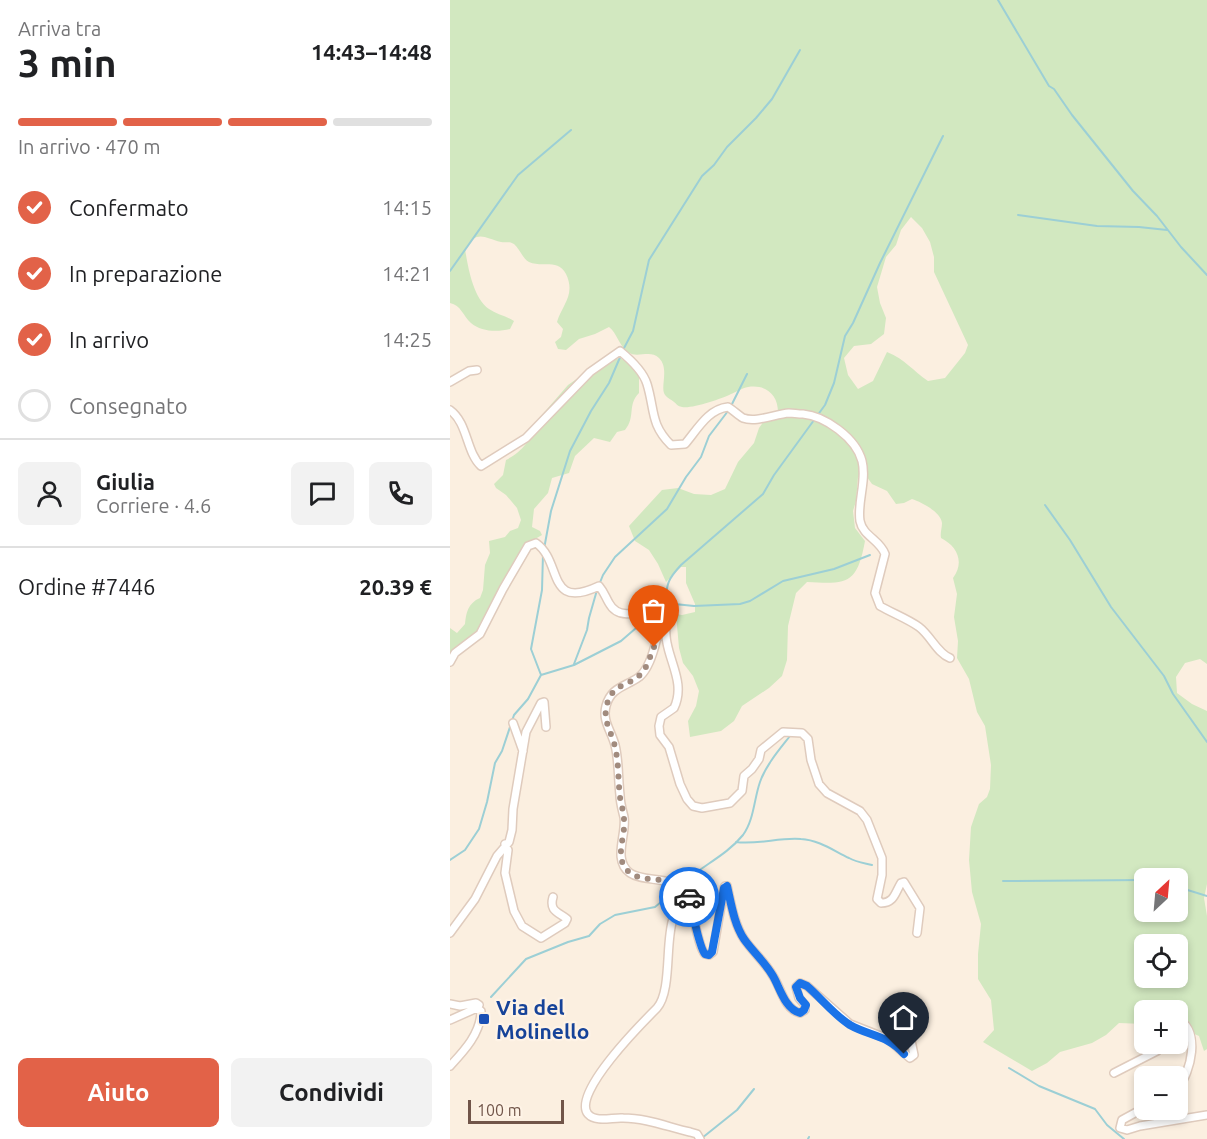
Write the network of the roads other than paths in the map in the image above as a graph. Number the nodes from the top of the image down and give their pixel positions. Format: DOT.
graph roads {
  1 [pos="477,370"];
  2 [pos="450,382"];
  3 [pos="450,410"];
  4 [pos="661,613"];
  5 [pos="951,658"];
  6 [pos="450,662"];
  7 [pos="513,723"];
  8 [pos="546,727"];
  9 [pos="523,752"];
  10 [pos="506,844"];
  11 [pos="686,890"];
  12 [pos="553,897"];
  13 [pos="450,933"];
  14 [pos="917,933"];
  15 [pos="450,1004"];
  16 [pos="898,1004"];
  17 [pos="477,1008"];
  18 [pos="450,1020"];
  19 [pos="1188,1031"];
  20 [pos="1151,1054"];
  21 [pos="450,1066"];
  22 [pos="1188,1069"];
  23 [pos="1114,1073"];
  24 [pos="1134,1113"];
  25 [pos="1207,1115"];
  26 [pos="1188,1118"];
  27 [pos="1177,1120"];
  28 [pos="700,1139"];
  1 -- 2 [label="street"];
  3 -- 5 [label="street"];
  4 -- 6 [label="street"];
  4 -- 11 [label="street"];
  4 -- 14 [label="street"];
  7 -- 9 [label="street"];
  8 -- 9 [label="street"];
  9 -- 10 [label="street"];
  10 -- 12 [label="street"];
  10 -- 13 [label="street"];
  11 -- 16 [label="street"];
  11 -- 28 [label="street"];
  15 -- 17 [label="street"];
  17 -- 18 [label="street"];
  17 -- 21 [label="street"];
  19 -- 22 [label="street"];
  20 -- 23 [label="street"];
  24 -- 27 [label="street"];
  25 -- 26 [label="street"];
}
